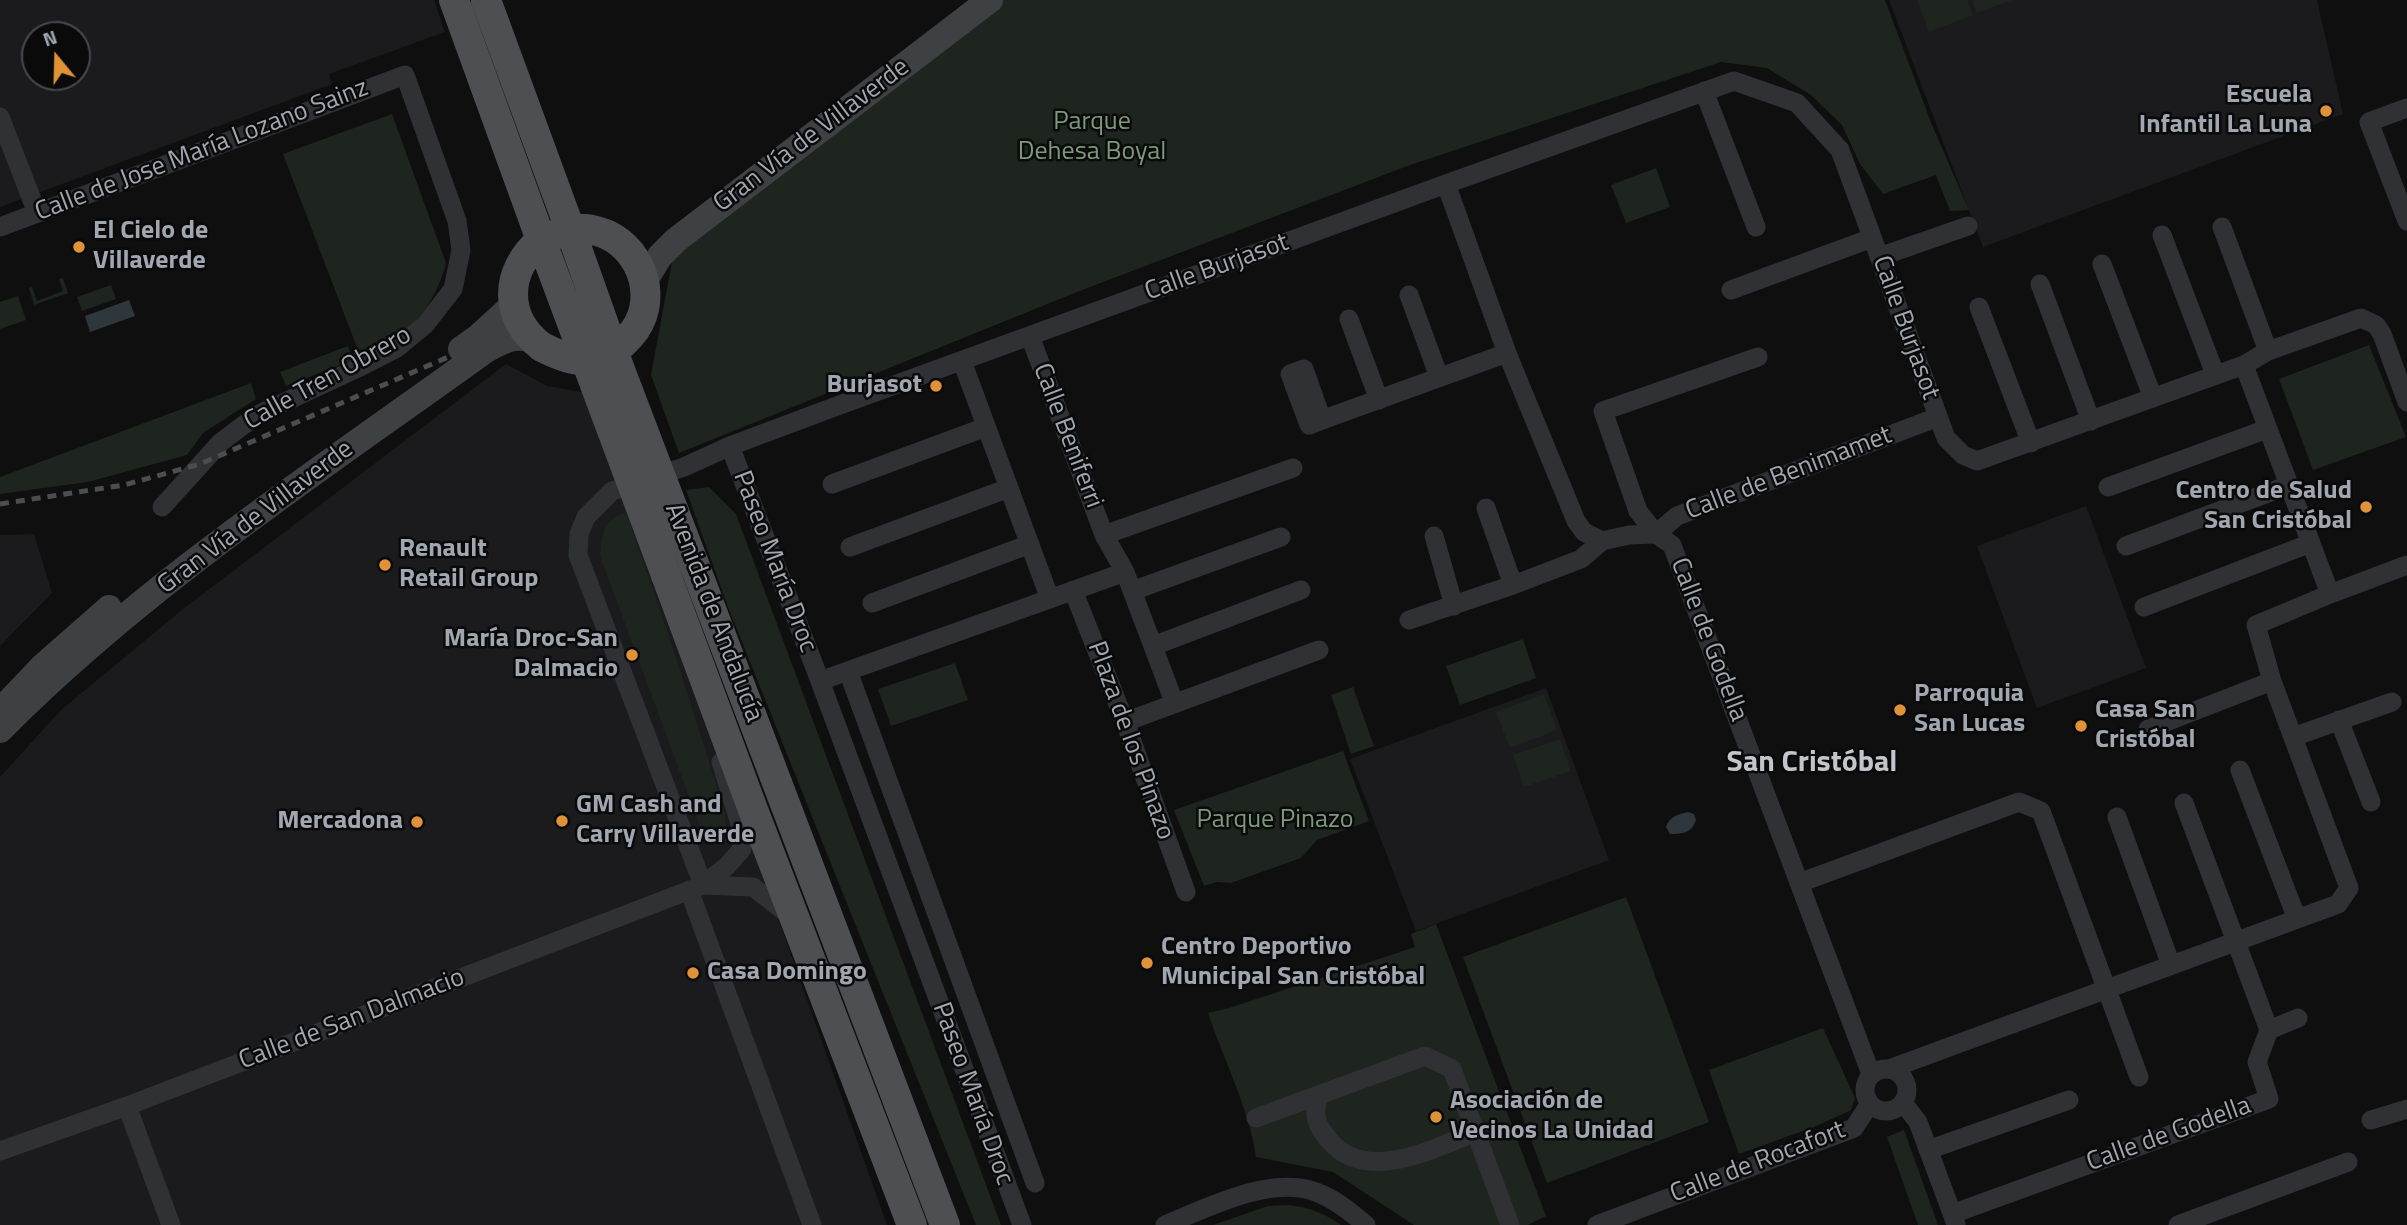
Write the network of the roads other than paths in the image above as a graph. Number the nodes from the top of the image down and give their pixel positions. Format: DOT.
graph roads {
  1 [pos="454,0"];
  2 [pos="486,0"];
  3 [pos="967,0"];
  4 [pos="990,0"];
  5 [pos="405,75"];
  6 [pos="1704,91"];
  7 [pos="2407,108"];
  8 [pos="0,117"];
  9 [pos="1446,184"];
  10 [pos="37,214"];
  11 [pos="2407,221"];
  12 [pos="1968,226"];
  13 [pos="0,227"];
  14 [pos="1756,227"];
  15 [pos="2222,227"];
  16 [pos="570,229"];
  17 [pos="2162,235"];
  18 [pos="1872,238"];
  19 [pos="541,240"];
  20 [pos="631,252"];
  21 [pos="1879,257"];
  22 [pos="2102,264"];
  23 [pos="645,282"];
  24 [pos="2040,284"];
  25 [pos="1731,290"];
  26 [pos="1409,295"];
  27 [pos="513,304"];
  28 [pos="1979,307"];
  29 [pos="1349,319"];
  30 [pos="1030,337"];
  31 [pos="531,339"];
  32 [pos="2268,351"];
  33 [pos="1507,353"];
  34 [pos="600,356"];
  35 [pos="1758,357"];
  36 [pos="962,361"];
  37 [pos="2244,365"];
  38 [pos="2215,374"];
  39 [pos="1439,377"];
  40 [pos="2153,398"];
  41 [pos="1379,400"];
  42 [pos="2407,402"];
  43 [pos="1938,417"];
  44 [pos="1322,420"];
  45 [pos="2091,421"];
  46 [pos="986,427"];
  47 [pos="2267,429"];
  48 [pos="2031,443"];
  49 [pos="730,446"];
  50 [pos="1293,468"];
  51 [pos="832,484"];
  52 [pos="2289,485"];
  53 [pos="2108,487"];
  54 [pos="1009,488"];
  55 [pos="162,507"];
  56 [pos="1486,508"];
  57 [pos="1656,534"];
  58 [pos="1104,535"];
  59 [pos="1434,536"];
  60 [pos="1281,537"];
  61 [pos="1602,541"];
  62 [pos="2311,543"];
  63 [pos="1030,544"];
  64 [pos="2126,546"];
  65 [pos="850,547"];
  66 [pos="2407,565"];
  67 [pos="1125,572"];
  68 [pos="1513,585"];
  69 [pos="1073,590"];
  70 [pos="1301,590"];
  71 [pos="1132,591"];
  72 [pos="2330,594"];
  73 [pos="1050,599"];
  74 [pos="872,603"];
  75 [pos="1454,606"];
  76 [pos="2144,607"];
  77 [pos="1409,620"];
  78 [pos="1153,646"];
  79 [pos="1320,650"];
  80 [pos="701,669"];
  81 [pos="848,671"];
  82 [pos="820,681"];
  83 [pos="2273,681"];
  84 [pos="1174,702"];
  85 [pos="2392,702"];
  86 [pos="0,711"];
  87 [pos="2339,720"];
  88 [pos="1125,722"];
  89 [pos="2148,729"];
  90 [pos="0,730"];
  91 [pos="2293,737"];
  92 [pos="2240,770"];
  93 [pos="2371,802"];
  94 [pos="2184,803"];
  95 [pos="2117,817"];
  96 [pos="1799,883"];
  97 [pos="696,888"];
  98 [pos="1186,891"];
  99 [pos="2297,919"];
  100 [pos="795,920"];
  101 [pos="2236,942"];
  102 [pos="2171,965"];
  103 [pos="2107,989"];
  104 [pos="2298,1018"];
  105 [pos="2269,1030"];
  106 [pos="1892,1068"];
  107 [pos="1871,1074"];
  108 [pos="2139,1077"];
  109 [pos="1318,1096"];
  110 [pos="2069,1100"];
  111 [pos="1903,1104"];
  112 [pos="1869,1105"];
  113 [pos="127,1107"];
  114 [pos="2407,1109"];
  115 [pos="1256,1118"];
  116 [pos="2371,1120"];
  117 [pos="1476,1132"];
  118 [pos="1928,1150"];
  119 [pos="0,1151"];
  120 [pos="2348,1162"];
  121 [pos="1035,1183"];
  122 [pos="1011,1199"];
  123 [pos="1954,1219"];
  124 [pos="171,1225"];
  125 [pos="812,1225"];
  126 [pos="912,1225"];
  127 [pos="945,1225"];
  128 [pos="1014,1225"];
  129 [pos="1023,1225"];
  130 [pos="1165,1225"];
  131 [pos="1366,1225"];
  132 [pos="1510,1225"];
  133 [pos="1597,1225"];
  134 [pos="2178,1225"];
  1 -- 19 [label="main road, Avenida de Andalucía"];
  2 -- 16 [label="main road, Avenida de Andalucía"];
  3 -- 20 [label="street, Gran Vía de Villaverde"];
  4 -- 23 [label="street, Gran Vía de Villaverde, bridge"];
  5 -- 10 [label="street, Calle de Jose María Lozano Sainz"];
  5 -- 55 [label="street, Calle Tren Obrero"];
  6 -- 9 [label="street, Calle Burjasot"];
  6 -- 14 [label="street"];
  6 -- 18 [label="street, Calle Burjasot"];
  7 -- 11 [label="street"];
  8 -- 10 [label="street"];
  9 -- 30 [label="street, Calle Burjasot"];
  9 -- 33 [label="street"];
  10 -- 13 [label="street, Calle de Jose María Lozano Sainz"];
  12 -- 21 [label="street"];
  15 -- 32 [label="street"];
  16 -- 19 [label="main road"];
  16 -- 20 [label="main road, bridge"];
  16 -- 34 [label="main road, Avenida de Andalucía, bridge"];
  17 -- 38 [label="street"];
  18 -- 21 [label="street, Calle Burjasot"];
  18 -- 25 [label="street, Calle Burjasot"];
  19 -- 27 [label="main road, bridge"];
  19 -- 34 [label="main road, Avenida de Andalucía, bridge"];
  20 -- 23 [label="main road, bridge"];
  21 -- 43 [label="street, Calle Burjasot"];
  22 -- 40 [label="street"];
  23 -- 34 [label="main road, bridge"];
  24 -- 45 [label="street"];
  26 -- 39 [label="street"];
  27 -- 31 [label="main road, bridge"];
  27 -- 86 [label="street, Gran Vía de Villaverde, bridge"];
  28 -- 48 [label="street"];
  29 -- 41 [label="street"];
  30 -- 36 [label="street, Calle Burjasot"];
  30 -- 58 [label="street, Calle Beniferri"];
  31 -- 34 [label="main road, bridge"];
  31 -- 90 [label="street, Gran Vía de Villaverde, bridge"];
  32 -- 37 [label="street"];
  32 -- 42 [label="street"];
  33 -- 39 [label="street"];
  33 -- 61 [label="street"];
  34 -- 80 [label="main road, Avenida de Andalucía, bridge"];
  34 -- 127 [label="main road, Avenida de Andalucía, bridge"];
  35 -- 57 [label="street, Calle de Benimamet"];
  36 -- 46 [label="street"];
  36 -- 49 [label="street, Calle Burjasot"];
  37 -- 38 [label="street"];
  37 -- 47 [label="street"];
  38 -- 40 [label="street"];
  39 -- 41 [label="street"];
  40 -- 45 [label="street"];
  41 -- 44 [label="street"];
  43 -- 48 [label="street"];
  43 -- 57 [label="street, Calle de Benimamet"];
  45 -- 48 [label="street"];
  46 -- 51 [label="street"];
  46 -- 54 [label="street"];
  47 -- 52 [label="street"];
  47 -- 53 [label="street"];
  49 -- 82 [label="street, Paseo María Droc"];
  49 -- 97 [label="street, Paseo María Droc"];
  50 -- 58 [label="street, Calle Beniferri"];
  52 -- 62 [label="street"];
  52 -- 64 [label="street"];
  54 -- 63 [label="street"];
  54 -- 65 [label="street"];
  56 -- 68 [label="street"];
  57 -- 61 [label="street, Calle de Godella"];
  57 -- 96 [label="street, Calle de Godella"];
  58 -- 67 [label="street, Calle Beniferri"];
  59 -- 75 [label="street"];
  60 -- 71 [label="street"];
  61 -- 68 [label="street, Calle de Godella"];
  62 -- 72 [label="street"];
  62 -- 76 [label="street"];
  63 -- 73 [label="street"];
  63 -- 74 [label="street"];
  66 -- 72 [label="street"];
  67 -- 69 [label="street"];
  67 -- 71 [label="street, Calle Beniferri"];
  68 -- 75 [label="street, Calle de Godella"];
  69 -- 73 [label="street"];
  69 -- 88 [label="street, Plaza de los Pinazo"];
  70 -- 78 [label="street"];
  71 -- 78 [label="street, Calle Beniferri"];
  72 -- 83 [label="street"];
  73 -- 81 [label="street"];
  75 -- 77 [label="street, Calle de Godella"];
  78 -- 84 [label="street, Calle Beniferri"];
  79 -- 84 [label="street"];
  80 -- 97 [label="street, Calle de San Dalmacio"];
  80 -- 100 [label="main road, Avenida de Andalucía"];
  81 -- 82 [label="street"];
  81 -- 121 [label="street, Paseo María Droc"];
  82 -- 122 [label="street, Paseo María Droc"];
  83 -- 89 [label="street"];
  83 -- 91 [label="street"];
  84 -- 88 [label="street"];
  85 -- 87 [label="street"];
  87 -- 91 [label="street"];
  87 -- 93 [label="street"];
  88 -- 98 [label="street, Plaza de los Pinazo"];
  91 -- 99 [label="street"];
  92 -- 99 [label="street"];
  94 -- 101 [label="street"];
  95 -- 102 [label="street"];
  96 -- 103 [label="street"];
  96 -- 107 [label="street, Calle de Godella"];
  97 -- 100 [label="street, Calle de San Dalmacio"];
  97 -- 113 [label="street, Calle de San Dalmacio"];
  97 -- 125 [label="street, Paseo María Droc"];
  99 -- 101 [label="street"];
  100 -- 126 [label="main road, Avenida de Andalucía"];
  101 -- 102 [label="street"];
  101 -- 105 [label="street"];
  102 -- 103 [label="street"];
  103 -- 106 [label="street"];
  103 -- 108 [label="street"];
  104 -- 105 [label="street"];
  105 -- 123 [label="street, Calle de Godella"];
  106 -- 107 [label="street"];
  106 -- 111 [label="street"];
  107 -- 112 [label="street"];
  109 -- 115 [label="street"];
  109 -- 117 [label="street"];
  109 -- 117 [label="street"];
  110 -- 118 [label="street"];
  111 -- 112 [label="street"];
  111 -- 118 [label="street, Calle de Godella"];
  112 -- 133 [label="street, Calle de Rocafort"];
  113 -- 119 [label="street, Calle de San Dalmacio"];
  113 -- 124 [label="street"];
  114 -- 116 [label="street"];
  117 -- 132 [label="street"];
  118 -- 123 [label="street, Calle de Godella"];
  120 -- 134 [label="street"];
  122 -- 128 [label="street, Paseo María Droc"];
  122 -- 129 [label="street, Paseo María Droc"];
  130 -- 131 [label="street"];
}
